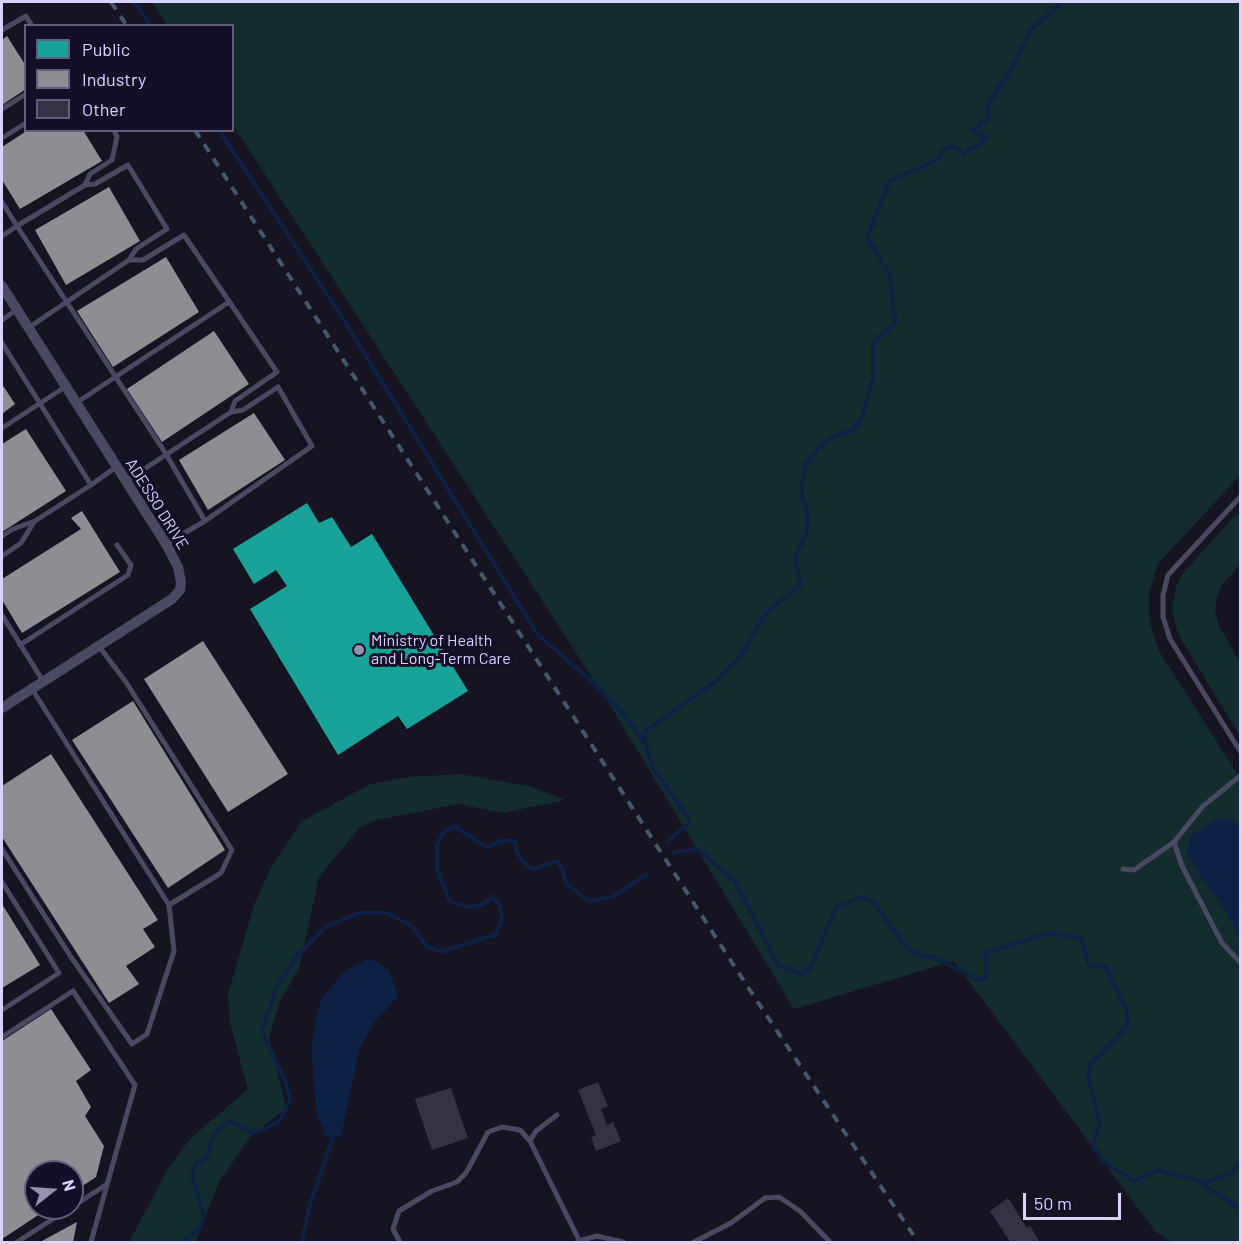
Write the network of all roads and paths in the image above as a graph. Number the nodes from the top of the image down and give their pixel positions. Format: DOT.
graph roads {
  1 [pos="31,24"];
  2 [pos="2,30"];
  3 [pos="24,95"];
  4 [pos="2,109"];
  5 [pos="24,124"];
  6 [pos="115,132"];
  7 [pos="2,138"];
  8 [pos="85,185"];
  9 [pos="2,202"];
  10 [pos="17,226"];
  11 [pos="2,236"];
  12 [pos="129,260"];
  13 [pos="2,290"];
  14 [pos="65,301"];
  15 [pos="229,302"];
  16 [pos="16,310"];
  17 [pos="2,320"];
  18 [pos="28,328"];
  19 [pos="2,343"];
  20 [pos="115,378"];
  21 [pos="65,387"];
  22 [pos="39,404"];
  23 [pos="76,404"];
  24 [pos="231,412"];
  25 [pos="2,428"];
  26 [pos="166,454"];
  27 [pos="117,467"];
  28 [pos="126,481"];
  29 [pos="91,485"];
  30 [pos="1240,497"];
  31 [pos="35,521"];
  32 [pos="205,521"];
  33 [pos="2,536"];
  34 [pos="117,544"];
  35 [pos="166,544"];
  36 [pos="2,556"];
  37 [pos="2,615"];
  38 [pos="20,645"];
  39 [pos="98,645"];
  40 [pos="43,681"];
  41 [pos="31,689"];
  42 [pos="2,708"];
  43 [pos="1240,751"];
  44 [pos="1240,776"];
  45 [pos="1174,842"];
  46 [pos="2,849"];
  47 [pos="1123,869"];
  48 [pos="2,882"];
  49 [pos="169,905"];
  50 [pos="1240,962"];
  51 [pos="2,1010"];
  52 [pos="2,1037"];
  53 [pos="557,1115"];
  54 [pos="530,1141"];
  55 [pos="107,1184"];
  56 [pos="84,1199"];
  57 [pos="52,1220"];
  58 [pos="17,1242"];
  59 [pos="91,1242"];
  60 [pos="400,1242"];
  61 [pos="578,1242"];
  62 [pos="623,1242"];
  63 [pos="694,1242"];
  64 [pos="830,1242"];
  1 -- 2 [label="lane"];
  3 -- 4 [label="lane"];
  5 -- 7 [label="lane"];
  6 -- 8 [label="lane"];
  8 -- 10 [label="lane"];
  8 -- 12 [label="lane"];
  9 -- 10 [label="lane"];
  10 -- 11 [label="lane"];
  10 -- 14 [label="lane"];
  12 -- 14 [label="lane"];
  12 -- 15 [label="lane"];
  13 -- 16 [label="street, ADESSO DRIVE"];
  14 -- 18 [label="lane"];
  14 -- 20 [label="lane"];
  15 -- 20 [label="lane"];
  15 -- 24 [label="lane"];
  16 -- 17 [label="lane"];
  16 -- 18 [label="street, ADESSO DRIVE"];
  18 -- 21 [label="street, ADESSO DRIVE"];
  19 -- 22 [label="lane"];
  20 -- 23 [label="lane"];
  20 -- 26 [label="lane"];
  21 -- 22 [label="lane"];
  21 -- 23 [label="street, ADESSO DRIVE"];
  22 -- 25 [label="lane"];
  22 -- 29 [label="lane"];
  23 -- 27 [label="street, ADESSO DRIVE"];
  24 -- 26 [label="lane"];
  24 -- 32 [label="lane"];
  26 -- 28 [label="lane"];
  26 -- 32 [label="lane"];
  27 -- 28 [label="street, ADESSO DRIVE"];
  27 -- 29 [label="lane"];
  28 -- 35 [label="street, ADESSO DRIVE"];
  29 -- 31 [label="lane"];
  30 -- 43 [label="lane"];
  31 -- 33 [label="lane"];
  31 -- 36 [label="lane"];
  32 -- 35 [label="lane"];
  34 -- 38 [label="lane"];
  35 -- 39 [label="street, ADESSO DRIVE"];
  37 -- 38 [label="lane"];
  38 -- 40 [label="lane"];
  39 -- 40 [label="street, ADESSO DRIVE"];
  39 -- 49 [label="lane"];
  40 -- 41 [label="street, ADESSO DRIVE"];
  41 -- 42 [label="street, ADESSO DRIVE"];
  41 -- 49 [label="lane"];
  44 -- 45 [label="lane"];
  45 -- 47 [label="lane"];
  45 -- 50 [label="lane"];
  46 -- 49 [label="lane"];
  48 -- 51 [label="lane"];
  52 -- 55 [label="lane"];
  53 -- 54 [label="lane"];
  54 -- 60 [label="lane"];
  54 -- 61 [label="lane"];
  55 -- 56 [label="lane"];
  55 -- 59 [label="lane"];
  57 -- 58 [label="lane"];
  61 -- 62 [label="lane"];
  63 -- 64 [label="lane"];
}
